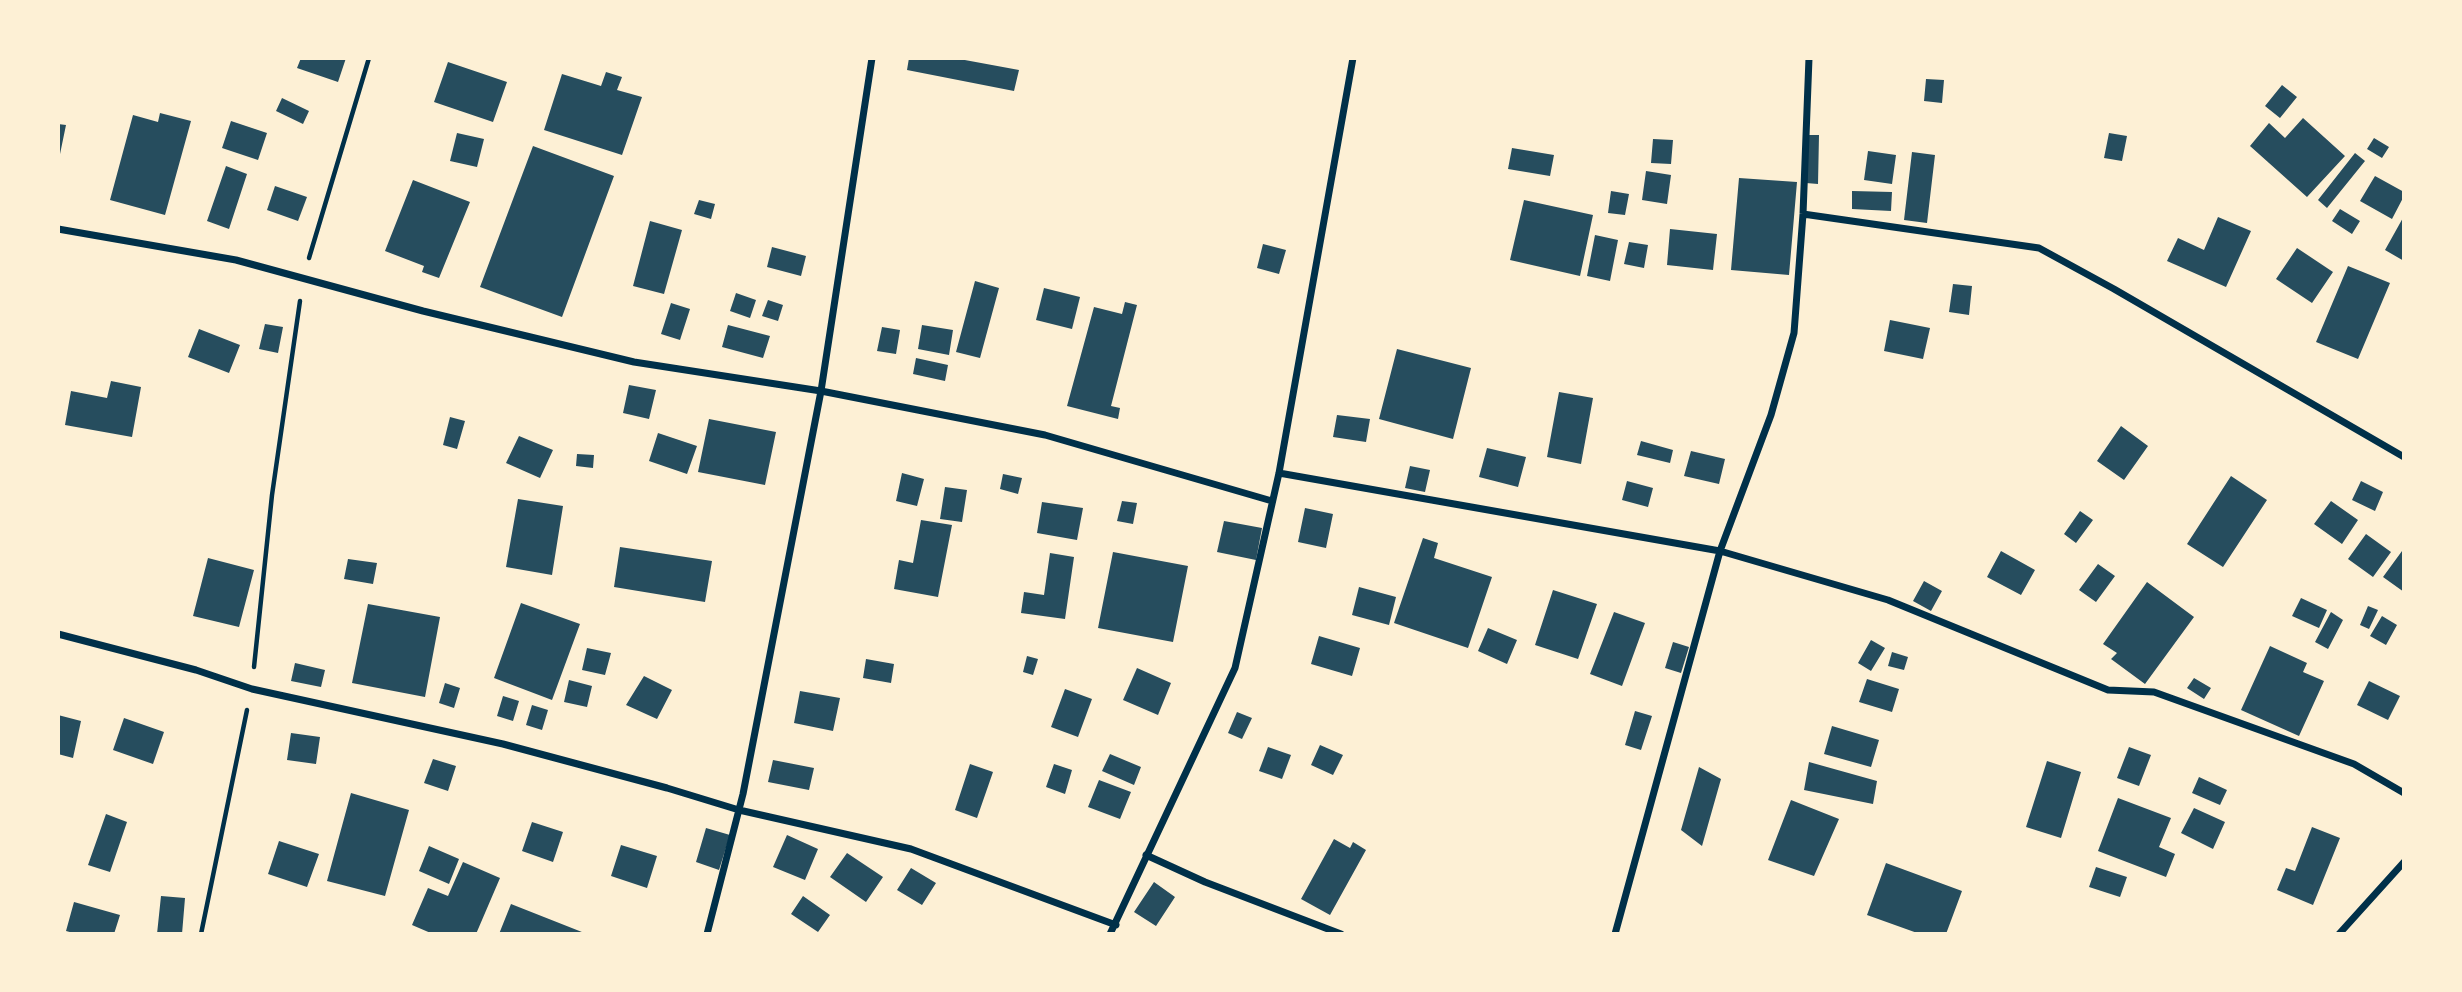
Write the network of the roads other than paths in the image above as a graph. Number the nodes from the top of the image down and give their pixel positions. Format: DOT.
graph roads {
  1 [pos="872,58"];
  2 [pos="1353,58"];
  3 [pos="1809,58"];
  4 [pos="1803,214"];
  5 [pos="58,229"];
  6 [pos="821,391"];
  7 [pos="2404,457"];
  8 [pos="1279,473"];
  9 [pos="1272,501"];
  10 [pos="1720,551"];
  11 [pos="58,634"];
  12 [pos="2404,793"];
  13 [pos="739,810"];
  14 [pos="1146,855"];
  15 [pos="2404,862"];
  16 [pos="1116,925"];
  17 [pos="707,934"];
  18 [pos="1110,934"];
  19 [pos="1341,934"];
  20 [pos="1615,934"];
  21 [pos="2339,934"];
  1 -- 6 [label="street"];
  2 -- 8 [label="street"];
  3 -- 4 [label="street"];
  4 -- 7 [label="street"];
  4 -- 10 [label="street"];
  5 -- 6 [label="street"];
  6 -- 9 [label="street"];
  6 -- 13 [label="street"];
  8 -- 9 [label="street"];
  8 -- 10 [label="street"];
  9 -- 14 [label="street"];
  10 -- 12 [label="street"];
  10 -- 20 [label="street"];
  11 -- 13 [label="street"];
  13 -- 16 [label="street"];
  13 -- 17 [label="street"];
  14 -- 16 [label="street"];
  14 -- 19 [label="street"];
  15 -- 21 [label="street"];
  16 -- 18 [label="street"];
}
